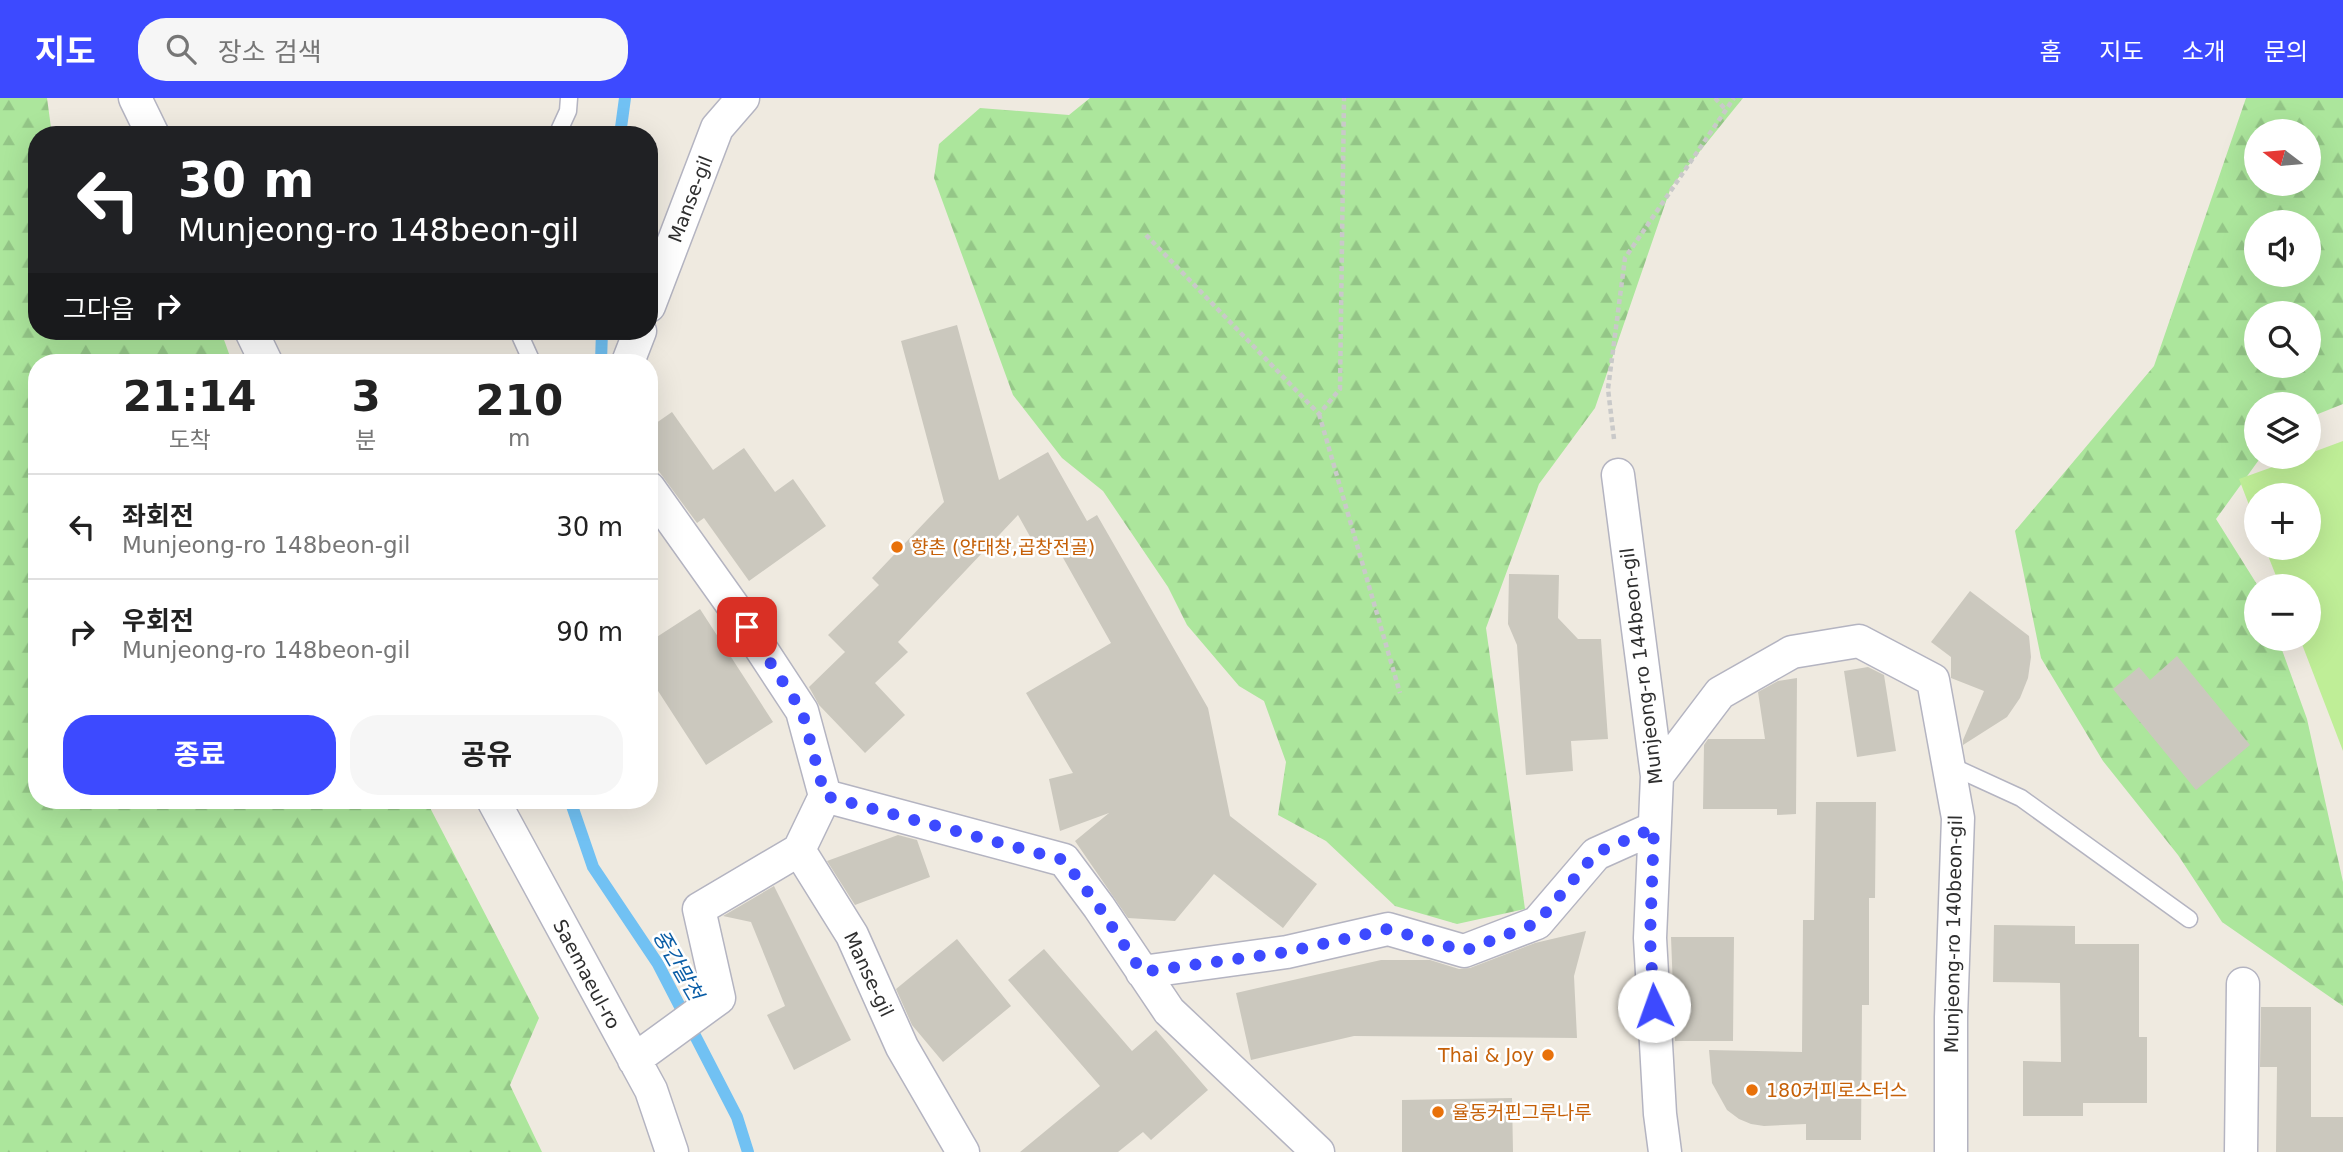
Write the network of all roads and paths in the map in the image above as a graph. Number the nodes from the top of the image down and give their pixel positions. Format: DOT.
graph roads {
  1 [pos="135,98"];
  2 [pos="569,98"];
  3 [pos="743,98"];
  4 [pos="1344,98"];
  5 [pos="1715,98"];
  6 [pos="1734,98"];
  7 [pos="1726,110"];
  8 [pos="149,126"];
  9 [pos="561,126"];
  10 [pos="1146,235"];
  11 [pos="658,282"];
  12 [pos="1320,414"];
  13 [pos="1618,475"];
  14 [pos="658,501"];
  15 [pos="1400,693"];
  16 [pos="1949,765"];
  17 [pos="1657,776"];
  18 [pos="825,796"];
  19 [pos="498,809"];
  20 [pos="1654,828"];
  21 [pos="799,849"];
  22 [pos="2189,919"];
  23 [pos="1142,972"];
  24 [pos="2243,984"];
  25 [pos="634,1060"];
  26 [pos="672,1152"];
  27 [pos="963,1152"];
  28 [pos="1318,1152"];
  29 [pos="1665,1152"];
  30 [pos="1951,1152"];
  31 [pos="2241,1152"];
  1 -- 8 [label="street"];
  2 -- 9 [label="lane"];
  3 -- 11 [label="street, Manse-gil"];
  4 -- 12 [label="path"];
  5 -- 7 [label="path"];
  6 -- 7 [label="path"];
  7 -- 13 [label="path"];
  10 -- 12 [label="path"];
  12 -- 15 [label="path"];
  13 -- 17 [label="street, Munjeong-ro 144beon-gil"];
  14 -- 18 [label="street"];
  16 -- 17 [label="street, Munjeong-ro 140beon-gil"];
  16 -- 22 [label="lane"];
  16 -- 30 [label="street, Munjeong-ro 140beon-gil"];
  17 -- 20 [label="street, Munjeong-ro 144beon-gil"];
  18 -- 21 [label="street"];
  18 -- 23 [label="street"];
  19 -- 25 [label="street, Saemaeul-ro"];
  20 -- 23 [label="street"];
  20 -- 29 [label="street, Munjeong-ro 144beon-gil"];
  21 -- 25 [label="street"];
  21 -- 27 [label="street, Manse-gil"];
  23 -- 28 [label="street"];
  24 -- 31 [label="street"];
  25 -- 26 [label="street, Saemaeul-ro"];
}
